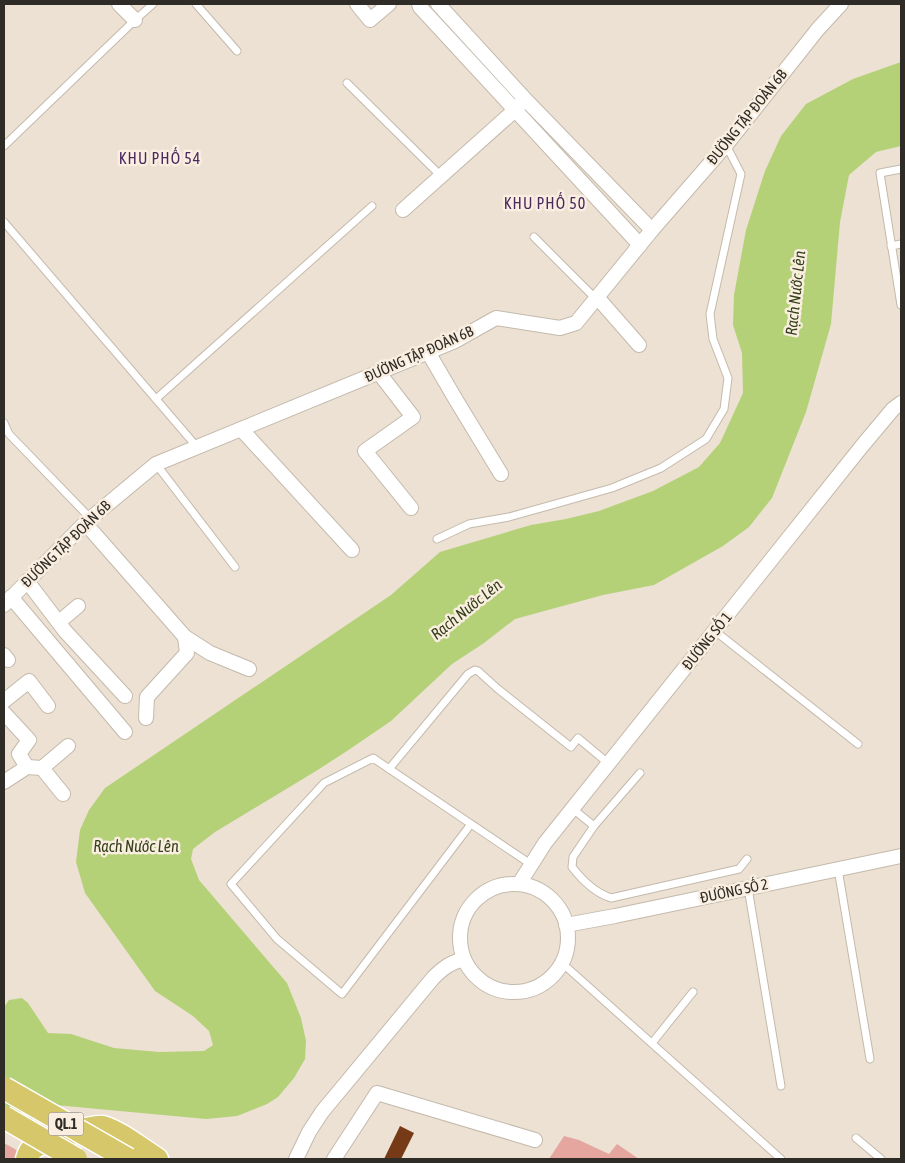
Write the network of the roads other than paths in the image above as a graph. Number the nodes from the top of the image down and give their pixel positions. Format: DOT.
graph roads {
  1 [pos="119,4"];
  2 [pos="153,4"];
  3 [pos="196,4"];
  4 [pos="357,4"];
  5 [pos="389,4"];
  6 [pos="419,4"];
  7 [pos="438,4"];
  8 [pos="841,4"];
  9 [pos="135,20"];
  10 [pos="237,51"];
  11 [pos="347,84"];
  12 [pos="524,98"];
  13 [pos="515,110"];
  14 [pos="726,145"];
  15 [pos="4,146"];
  16 [pos="901,169"];
  17 [pos="441,176"];
  18 [pos="372,206"];
  19 [pos="403,210"];
  20 [pos="4,222"];
  21 [pos="652,230"];
  22 [pos="534,237"];
  23 [pos="901,244"];
  24 [pos="640,245"];
  25 [pos="892,246"];
  26 [pos="597,298"];
  27 [pos="901,306"];
  28 [pos="638,345"];
  29 [pos="428,352"];
  30 [pos="379,372"];
  31 [pos="156,399"];
  32 [pos="901,403"];
  33 [pos="4,423"];
  34 [pos="241,429"];
  35 [pos="197,447"];
  36 [pos="156,464"];
  37 [pos="501,474"];
  38 [pos="411,508"];
  39 [pos="88,520"];
  40 [pos="437,539"];
  41 [pos="352,550"];
  42 [pos="235,567"];
  43 [pos="27,581"];
  44 [pos="7,601"];
  45 [pos="78,606"];
  46 [pos="58,622"];
  47 [pos="715,631"];
  48 [pos="185,637"];
  49 [pos="249,669"];
  50 [pos="126,696"];
  51 [pos="4,702"];
  52 [pos="48,706"];
  53 [pos="4,713"];
  54 [pos="146,718"];
  55 [pos="125,732"];
  56 [pos="858,744"];
  57 [pos="68,746"];
  58 [pos="610,764"];
  59 [pos="27,767"];
  60 [pos="42,768"];
  61 [pos="389,769"];
  62 [pos="640,773"];
  63 [pos="4,782"];
  64 [pos="64,794"];
  65 [pos="573,809"];
  66 [pos="471,824"];
  67 [pos="594,826"];
  68 [pos="901,856"];
  69 [pos="747,859"];
  70 [pos="532,865"];
  71 [pos="838,869"];
  72 [pos="519,884"];
  73 [pos="748,888"];
  74 [pos="566,925"];
  75 [pos="464,959"];
  76 [pos="562,963"];
  77 [pos="693,992"];
  78 [pos="652,1043"];
  79 [pos="870,1059"];
  80 [pos="781,1086"];
  81 [pos="4,1088"];
  82 [pos="4,1102"];
  83 [pos="4,1117"];
  84 [pos="4,1134"];
  85 [pos="856,1138"];
  86 [pos="535,1140"];
  87 [pos="27,1159"];
  88 [pos="48,1159"];
  89 [pos="76,1159"];
  90 [pos="103,1159"];
  91 [pos="128,1159"];
  92 [pos="157,1159"];
  93 [pos="296,1159"];
  94 [pos="334,1159"];
  95 [pos="781,1159"];
  96 [pos="881,1159"];
  1 -- 9 [label="street"];
  2 -- 9 [label="lane"];
  3 -- 10 [label="lane"];
  4 -- 5 [label="street"];
  6 -- 13 [label="street"];
  7 -- 12 [label="street"];
  8 -- 14 [label="street, ĐƯỜNG TẬP ĐOÀN 6B"];
  9 -- 15 [label="lane"];
  11 -- 17 [label="lane"];
  12 -- 13 [label="street"];
  12 -- 21 [label="street"];
  13 -- 17 [label="street"];
  13 -- 24 [label="street"];
  14 -- 21 [label="street, ĐƯỜNG TẬP ĐOÀN 6B"];
  14 -- 40 [label="lane"];
  16 -- 25 [label="lane"];
  17 -- 19 [label="street"];
  18 -- 31 [label="lane"];
  20 -- 31 [label="lane"];
  21 -- 24 [label="street, ĐƯỜNG TẬP ĐOÀN 6B"];
  22 -- 26 [label="lane"];
  23 -- 25 [label="lane"];
  24 -- 26 [label="street, ĐƯỜNG TẬP ĐOÀN 6B"];
  25 -- 27 [label="lane"];
  26 -- 28 [label="street"];
  26 -- 29 [label="street, ĐƯỜNG TẬP ĐOÀN 6B"];
  29 -- 30 [label="street, ĐƯỜNG TẬP ĐOÀN 6B"];
  29 -- 37 [label="street"];
  30 -- 34 [label="street, ĐƯỜNG TẬP ĐOÀN 6B"];
  30 -- 38 [label="street"];
  31 -- 35 [label="lane"];
  32 -- 47 [label="street, ĐƯỜNG SỐ 1"];
  33 -- 39 [label="lane"];
  34 -- 35 [label="street, ĐƯỜNG TẬP ĐOÀN 6B"];
  34 -- 41 [label="street"];
  35 -- 36 [label="street, ĐƯỜNG TẬP ĐOÀN 6B"];
  36 -- 39 [label="street, ĐƯỜNG TẬP ĐOÀN 6B"];
  36 -- 42 [label="lane"];
  39 -- 43 [label="street, ĐƯỜNG TẬP ĐOÀN 6B"];
  39 -- 48 [label="street"];
  43 -- 44 [label="street, ĐƯỜNG TẬP ĐOÀN 6B"];
  43 -- 46 [label="street"];
  44 -- 55 [label="street"];
  45 -- 46 [label="street"];
  46 -- 50 [label="street"];
  47 -- 56 [label="lane"];
  47 -- 58 [label="street, ĐƯỜNG SỐ 1"];
  48 -- 49 [label="street"];
  48 -- 54 [label="street"];
  51 -- 52 [label="street"];
  53 -- 59 [label="street"];
  57 -- 60 [label="street"];
  58 -- 61 [label="lane"];
  58 -- 65 [label="street, ĐƯỜNG SỐ 1"];
  59 -- 60 [label="street"];
  59 -- 63 [label="street"];
  60 -- 64 [label="street"];
  61 -- 66 [label="lane"];
  61 -- 66 [label="lane"];
  62 -- 67 [label="lane"];
  65 -- 67 [label="lane"];
  65 -- 70 [label="street, ĐƯỜNG SỐ 1"];
  66 -- 70 [label="lane"];
  67 -- 69 [label="lane"];
  68 -- 71 [label="street, ĐƯỜNG SỐ 2"];
  70 -- 72 [label="street, ĐƯỜNG SỐ 1"];
  71 -- 73 [label="street, ĐƯỜNG SỐ 2"];
  71 -- 79 [label="lane"];
  72 -- 74 [label="street"];
  72 -- 75 [label="street"];
  73 -- 74 [label="street, ĐƯỜNG SỐ 2"];
  73 -- 80 [label="lane"];
  74 -- 76 [label="street"];
  75 -- 76 [label="street"];
  75 -- 93 [label="street"];
  76 -- 78 [label="lane"];
  77 -- 78 [label="lane"];
  78 -- 95 [label="lane"];
  81 -- 91 [label="highway, QL.1, bridge"];
  82 -- 90 [label="highway, QL.1"];
  83 -- 89 [label="highway, QL.1, bridge"];
  84 -- 88 [label="highway, QL.1"];
  85 -- 96 [label="lane"];
  86 -- 94 [label="street"];
  87 -- 92 [label="highway"];
}
